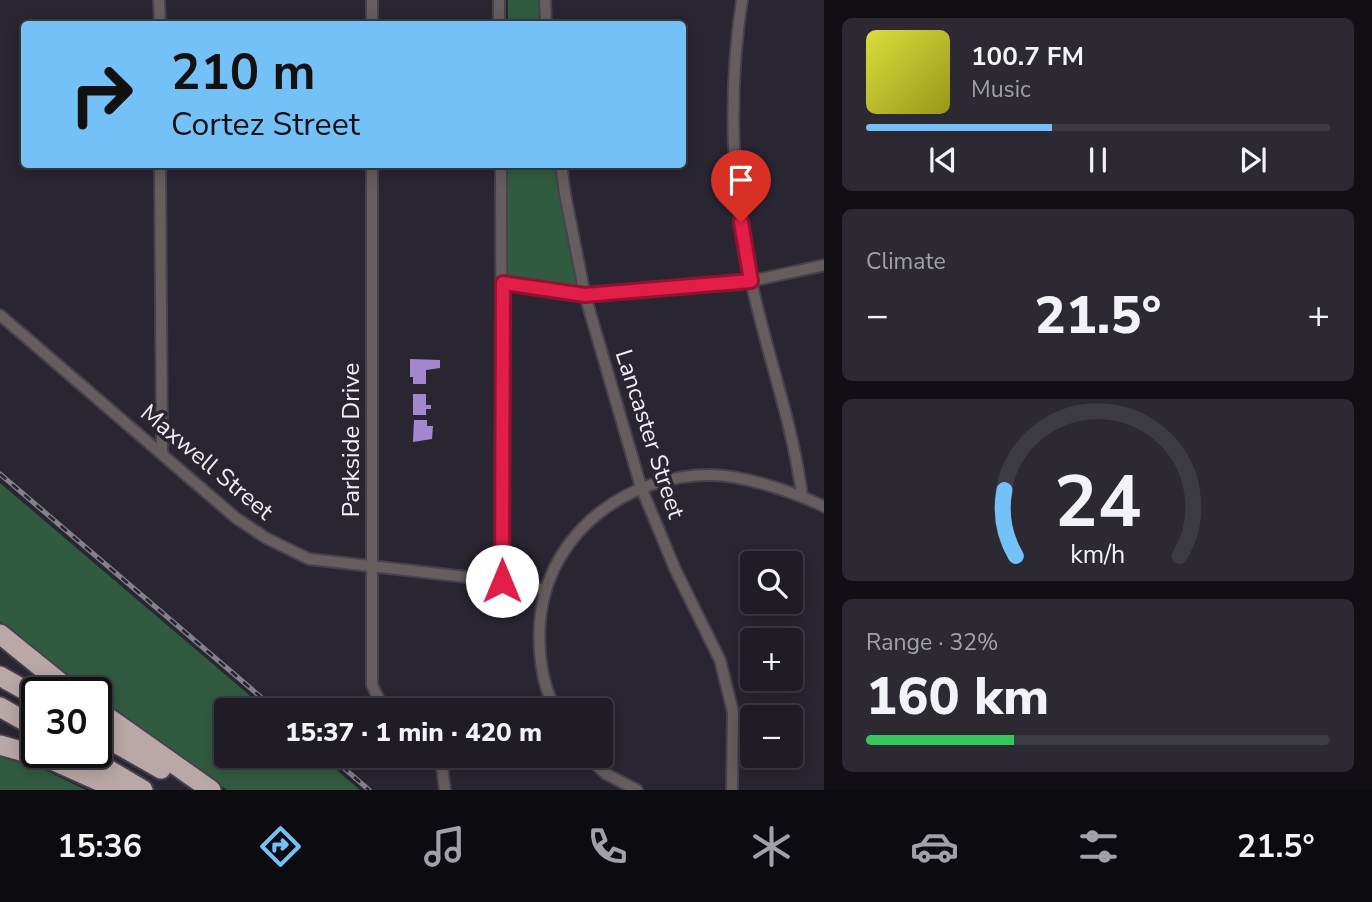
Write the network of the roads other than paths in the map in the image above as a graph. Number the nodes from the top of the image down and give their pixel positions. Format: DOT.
graph roads {
  1 [pos="159,0"];
  2 [pos="372,0"];
  3 [pos="499,0"];
  4 [pos="545,0"];
  5 [pos="742,0"];
  6 [pos="160,21"];
  7 [pos="372,21"];
  8 [pos="499,21"];
  9 [pos="546,21"];
  10 [pos="160,168"];
  11 [pos="372,168"];
  12 [pos="501,168"];
  13 [pos="562,168"];
  14 [pos="824,265"];
  15 [pos="751,281"];
  16 [pos="503,283"];
  17 [pos="585,295"];
  18 [pos="0,315"];
  19 [pos="162,453"];
  20 [pos="641,487"];
  21 [pos="802,496"];
  22 [pos="824,508"];
  23 [pos="372,566"];
  24 [pos="502,581"];
  25 [pos="545,590"];
  26 [pos="0,634"];
  27 [pos="0,676"];
  28 [pos="53,677"];
  29 [pos="21,688"];
  30 [pos="378,698"];
  31 [pos="549,698"];
  32 [pos="0,707"];
  33 [pos="21,719"];
  34 [pos="112,720"];
  35 [pos="112,741"];
  36 [pos="0,745"];
  37 [pos="106,768"];
  38 [pos="442,768"];
  39 [pos="599,768"];
  40 [pos="119,790"];
  41 [pos="144,790"];
  42 [pos="198,790"];
  43 [pos="211,790"];
  44 [pos="445,790"];
  45 [pos="637,790"];
  46 [pos="732,790"];
  1 -- 6 [label="street"];
  2 -- 7 [label="street"];
  3 -- 8 [label="street"];
  4 -- 9 [label="street"];
  5 -- 15 [label="street"];
  10 -- 19 [label="street"];
  11 -- 23 [label="street, Parkside Drive"];
  12 -- 16 [label="street"];
  13 -- 17 [label="street, Lancaster Street"];
  14 -- 15 [label="street"];
  15 -- 17 [label="street"];
  15 -- 21 [label="street"];
  16 -- 17 [label="street"];
  16 -- 24 [label="street"];
  17 -- 20 [label="street, Lancaster Street"];
  18 -- 19 [label="street, Maxwell Street"];
  19 -- 23 [label="street, Maxwell Street"];
  20 -- 21 [label="street"];
  20 -- 25 [label="street"];
  20 -- 46 [label="street, Lancaster Street"];
  21 -- 22 [label="street"];
  23 -- 24 [label="street, Maxwell Street"];
  23 -- 30 [label="street, Parkside Drive"];
  24 -- 25 [label="street, Maxwell Street"];
  25 -- 31 [label="street"];
  26 -- 28 [label="highway"];
  27 -- 29 [label="highway"];
  32 -- 33 [label="highway"];
  34 -- 43 [label="highway"];
  35 -- 42 [label="highway"];
  36 -- 40 [label="highway"];
  37 -- 41 [label="highway"];
  38 -- 44 [label="street"];
  39 -- 45 [label="street"];
}
